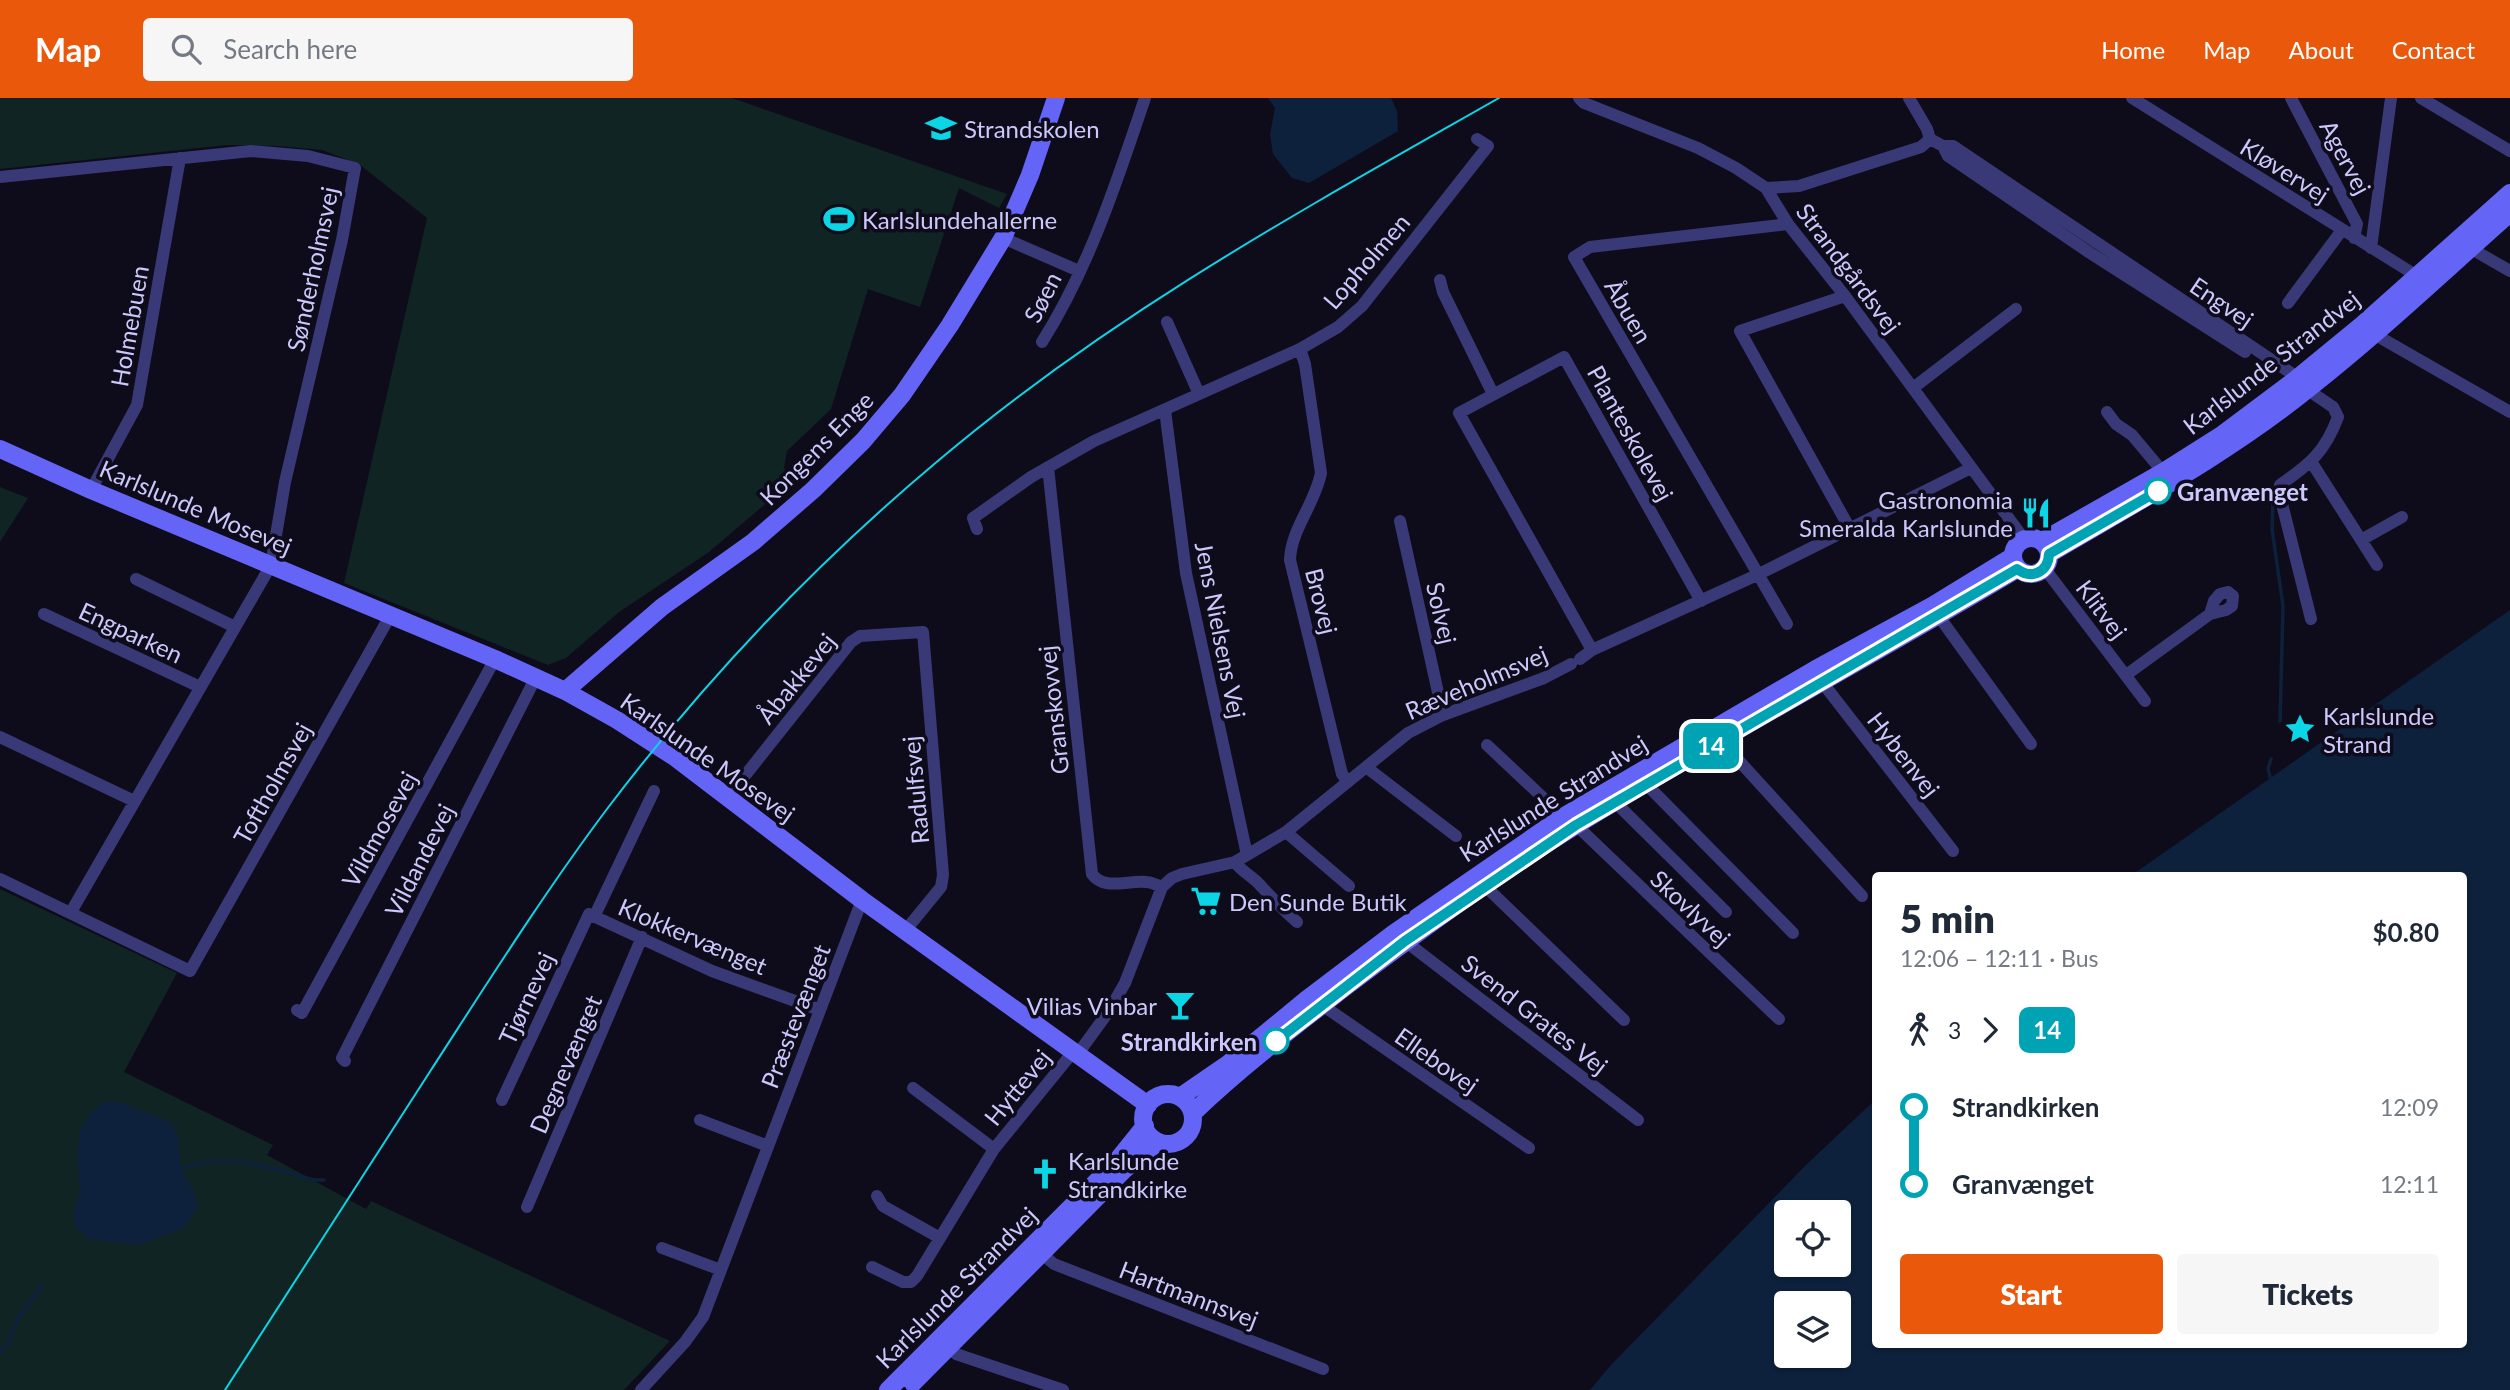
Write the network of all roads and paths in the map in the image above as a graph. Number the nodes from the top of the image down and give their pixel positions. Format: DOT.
graph roads {
  1 [pos="1056,98"];
  2 [pos="1144,98"];
  3 [pos="1579,98"];
  4 [pos="1909,98"];
  5 [pos="2132,98"];
  6 [pos="2291,98"];
  7 [pos="2391,98"];
  8 [pos="2421,98"];
  9 [pos="1477,139"];
  10 [pos="1930,139"];
  11 [pos="2510,151"];
  12 [pos="180,158"];
  13 [pos="0,177"];
  14 [pos="1766,188"];
  15 [pos="2510,193"];
  16 [pos="2510,214"];
  17 [pos="1788,225"];
  18 [pos="2342,230"];
  19 [pos="1003,238"];
  20 [pos="2354,238"];
  21 [pos="2371,248"];
  22 [pos="2470,248"];
  23 [pos="1079,271"];
  24 [pos="2510,271"];
  25 [pos="2417,276"];
  26 [pos="1440,280"];
  27 [pos="1845,296"];
  28 [pos="2288,303"];
  29 [pos="2016,309"];
  30 [pos="1167,322"];
  31 [pos="2374,334"];
  32 [pos="1042,342"];
  33 [pos="1300,349"];
  34 [pos="2302,385"];
  35 [pos="1913,388"];
  36 [pos="1199,394"];
  37 [pos="1493,394"];
  38 [pos="1165,411"];
  39 [pos="2107,412"];
  40 [pos="2510,412"];
  41 [pos="0,449"];
  42 [pos="2312,463"];
  43 [pos="1048,467"];
  44 [pos="1972,468"];
  45 [pos="2163,472"];
  46 [pos="91,490"];
  47 [pos="2402,517"];
  48 [pos="1400,521"];
  49 [pos="977,529"];
  50 [pos="1850,529"];
  51 [pos="2361,540"];
  52 [pos="2040,551"];
  53 [pos="2015,563"];
  54 [pos="271,565"];
  55 [pos="2377,565"];
  56 [pos="1757,575"];
  57 [pos="136,579"];
  58 [pos="1701,601"];
  59 [pos="1935,611"];
  60 [pos="44,614"];
  61 [pos="2210,614"];
  62 [pos="390,615"];
  63 [pos="2311,619"];
  64 [pos="1787,624"];
  65 [pos="235,627"];
  66 [pos="923,632"];
  67 [pos="1591,650"];
  68 [pos="495,659"];
  69 [pos="2126,675"];
  70 [pos="536,677"];
  71 [pos="1822,682"];
  72 [pos="200,687"];
  73 [pos="565,691"];
  74 [pos="2144,701"];
  75 [pos="1443,715"];
  76 [pos="0,737"];
  77 [pos="1721,741"];
  78 [pos="2031,744"];
  79 [pos="1487,745"];
  80 [pos="1366,767"];
  81 [pos="1349,782"];
  82 [pos="1646,784"];
  83 [pos="654,791"];
  84 [pos="727,797"];
  85 [pos="134,801"];
  86 [pos="1615,802"];
  87 [pos="1569,821"];
  88 [pos="1286,832"];
  89 [pos="1456,836"];
  90 [pos="1953,851"];
  91 [pos="1247,855"];
  92 [pos="1235,862"];
  93 [pos="0,879"];
  94 [pos="1349,886"];
  95 [pos="1485,886"];
  96 [pos="1162,887"];
  97 [pos="1862,896"];
  98 [pos="862,900"];
  99 [pos="71,912"];
  100 [pos="1726,912"];
  101 [pos="592,916"];
  102 [pos="1297,922"];
  103 [pos="905,931"];
  104 [pos="1793,933"];
  105 [pos="642,937"];
  106 [pos="1405,941"];
  107 [pos="1322,1004"];
  108 [pos="297,1010"];
  109 [pos="820,1010"];
  110 [pos="1624,1020"];
  111 [pos="1779,1020"];
  112 [pos="1075,1053"];
  113 [pos="345,1061"];
  114 [pos="913,1088"];
  115 [pos="1180,1097"];
  116 [pos="502,1100"];
  117 [pos="1148,1105"];
  118 [pos="1193,1113"];
  119 [pos="700,1121"];
  120 [pos="1638,1121"];
  121 [pos="1144,1126"];
  122 [pos="1158,1142"];
  123 [pos="768,1146"];
  124 [pos="1529,1148"];
  125 [pos="994,1149"];
  126 [pos="877,1196"];
  127 [pos="527,1207"];
  128 [pos="940,1238"];
  129 [pos="662,1248"];
  130 [pos="1042,1254"];
  131 [pos="872,1267"];
  132 [pos="721,1270"];
  133 [pos="949,1347"];
  134 [pos="1323,1369"];
  135 [pos="641,1390"];
  136 [pos="888,1390"];
  137 [pos="905,1390"];
  138 [pos="1063,1390"];
  1 -- 19 [label="main road, Kongens Enge"];
  2 -- 23 [label="street, Søen"];
  3 -- 14 [label="street, Strandgårdsvej"];
  4 -- 10 [label="street"];
  5 -- 18 [label="street, Kløvervej"];
  6 -- 20 [label="street, Agervej"];
  7 -- 21 [label="street"];
  8 -- 11 [label="street"];
  9 -- 33 [label="street, Lopholmen"];
  10 -- 14 [label="street"];
  10 -- 34 [label="street, Engvej"];
  12 -- 13 [label="street, Sønderholmsvej"];
  12 -- 46 [label="street, Holmebuen"];
  12 -- 54 [label="street, Sønderholmsvej"];
  14 -- 17 [label="street, Strandgårdsvej"];
  15 -- 25 [label="main road, Karlslunde Strandvej"];
  16 -- 22 [label="main road, Karlslunde Strandvej"];
  17 -- 27 [label="street, Strandgårdsvej"];
  17 -- 56 [label="street, Åbuen"];
  18 -- 20 [label="street, Kløvervej"];
  18 -- 28 [label="street"];
  19 -- 23 [label="street, Søen"];
  19 -- 73 [label="main road, Kongens Enge"];
  20 -- 21 [label="street, Kløvervej"];
  21 -- 25 [label="street, Kløvervej"];
  22 -- 24 [label="street"];
  22 -- 31 [label="main road, Karlslunde Strandvej"];
  23 -- 32 [label="street, Søen"];
  25 -- 34 [label="main road, Karlslunde Strandvej"];
  26 -- 37 [label="street"];
  27 -- 35 [label="street, Strandgårdsvej"];
  27 -- 50 [label="street"];
  29 -- 35 [label="street"];
  30 -- 36 [label="street"];
  31 -- 34 [label="main road, Karlslunde Strandvej"];
  31 -- 40 [label="street"];
  33 -- 36 [label="street, Lopholmen"];
  33 -- 81 [label="street, Brovej"];
  34 -- 42 [label="street, Engvej"];
  34 -- 45 [label="main road, Karlslunde Strandvej"];
  34 -- 52 [label="main road, Karlslunde Strandvej"];
  35 -- 44 [label="street, Strandgårdsvej"];
  36 -- 38 [label="street, Lopholmen"];
  37 -- 58 [label="street, Planteskolevej"];
  37 -- 67 [label="street, Planteskolevej"];
  38 -- 43 [label="street, Lopholmen"];
  38 -- 91 [label="street, Jens Nielsens Vej"];
  39 -- 45 [label="street"];
  41 -- 46 [label="main road, Karlslunde Mosevej"];
  42 -- 51 [label="street"];
  42 -- 63 [label="street"];
  43 -- 49 [label="street, Lopholmen"];
  43 -- 96 [label="street, Granskovvej"];
  44 -- 50 [label="street, Ræveholmsvej"];
  44 -- 52 [label="street, Strandgårdsvej"];
  45 -- 52 [label="main road, Karlslunde Strandvej"];
  46 -- 54 [label="main road, Karlslunde Mosevej"];
  47 -- 51 [label="street"];
  48 -- 75 [label="street, Solvej"];
  50 -- 56 [label="street, Ræveholmsvej"];
  51 -- 55 [label="street"];
  52 -- 53 [label="main road"];
  52 -- 53 [label="main road"];
  52 -- 69 [label="street, Klitvej"];
  53 -- 59 [label="main road, Karlslunde Strandvej"];
  54 -- 62 [label="main road, Karlslunde Mosevej"];
  54 -- 65 [label="street, Engparken"];
  56 -- 58 [label="street, Ræveholmsvej"];
  56 -- 64 [label="street"];
  57 -- 65 [label="street, Engparken"];
  58 -- 67 [label="street, Ræveholmsvej"];
  59 -- 71 [label="main road, Karlslunde Strandvej"];
  59 -- 78 [label="street"];
  59 -- 87 [label="main road, Karlslunde Strandvej"];
  60 -- 72 [label="street, Engparken"];
  61 -- 69 [label="street, Klitvej"];
  62 -- 68 [label="main road, Karlslunde Mosevej"];
  62 -- 99 [label="street, Toftholmsvej"];
  65 -- 72 [label="street, Engparken"];
  66 -- 84 [label="street, Åbakkevej"];
  66 -- 103 [label="street, Radulfsvej"];
  67 -- 75 [label="street, Ræveholmsvej"];
  68 -- 70 [label="main road, Karlslunde Mosevej"];
  68 -- 108 [label="street, Vildmosevej"];
  69 -- 74 [label="street, Klitvej"];
  70 -- 73 [label="main road, Karlslunde Mosevej"];
  70 -- 113 [label="street, Vildandevej"];
  71 -- 77 [label="main road, Karlslunde Strandvej"];
  71 -- 90 [label="street, Hybenvej"];
  72 -- 85 [label="street, Engparken"];
  73 -- 84 [label="main road, Karlslunde Mosevej"];
  75 -- 80 [label="street, Ræveholmsvej"];
  76 -- 85 [label="street"];
  77 -- 82 [label="main road, Karlslunde Strandvej"];
  77 -- 97 [label="street"];
  79 -- 87 [label="street, Skovlyvej"];
  80 -- 81 [label="street, Ræveholmsvej"];
  80 -- 89 [label="street"];
  81 -- 88 [label="street, Ræveholmsvej"];
  82 -- 86 [label="main road, Karlslunde Strandvej"];
  82 -- 104 [label="street, Karlslunde Strandvej"];
  83 -- 101 [label="street, Tjørnevej"];
  84 -- 98 [label="main road, Karlslunde Mosevej"];
  85 -- 99 [label="street, Engparken"];
  86 -- 87 [label="main road, Karlslunde Strandvej"];
  86 -- 100 [label="street"];
  87 -- 95 [label="main road, Karlslunde Strandvej"];
  87 -- 111 [label="street, Skovlyvej"];
  87 -- 115 [label="main road, Karlslunde Strandvej"];
  88 -- 91 [label="street, Ræveholmsvej"];
  88 -- 94 [label="street"];
  91 -- 92 [label="street, Ræveholmsvej"];
  92 -- 96 [label="street, Ræveholmsvej"];
  92 -- 102 [label="street"];
  93 -- 99 [label="street"];
  95 -- 106 [label="main road, Karlslunde Strandvej"];
  95 -- 110 [label="street"];
  96 -- 112 [label="street"];
  98 -- 103 [label="main road, Karlslunde Mosevej"];
  98 -- 109 [label="street, Præstevænget"];
  101 -- 105 [label="street, Klokkervænget"];
  101 -- 116 [label="street, Tjørnevej"];
  103 -- 112 [label="main road, Karlslunde Mosevej"];
  105 -- 109 [label="street, Klokkervænget"];
  105 -- 127 [label="street, Degnevænget"];
  106 -- 107 [label="main road, Karlslunde Strandvej"];
  106 -- 120 [label="street, Svend Grates Vej"];
  107 -- 118 [label="main road, Karlslunde Strandvej"];
  107 -- 124 [label="street, Ellebovej"];
  109 -- 123 [label="street, Præstevænget"];
  112 -- 117 [label="main road, Karlslunde Mosevej"];
  112 -- 125 [label="street, Hyttevej"];
  114 -- 125 [label="street, Hyttevej"];
  115 -- 117 [label="main road"];
  115 -- 118 [label="main road"];
  117 -- 121 [label="main road"];
  118 -- 122 [label="main road"];
  119 -- 123 [label="street"];
  121 -- 122 [label="main road"];
  121 -- 136 [label="main road, Karlslunde Strandvej"];
  122 -- 130 [label="main road, Karlslunde Strandvej"];
  123 -- 132 [label="street, Præstevænget"];
  125 -- 128 [label="street, Hyttevej"];
  126 -- 128 [label="street"];
  128 -- 131 [label="street, Hyttevej"];
  129 -- 132 [label="street"];
  130 -- 133 [label="main road, Karlslunde Strandvej"];
  130 -- 134 [label="street, Hartmannsvej"];
  132 -- 135 [label="street, Præstevænget"];
  133 -- 137 [label="main road, Karlslunde Strandvej"];
  133 -- 138 [label="street"];
}
